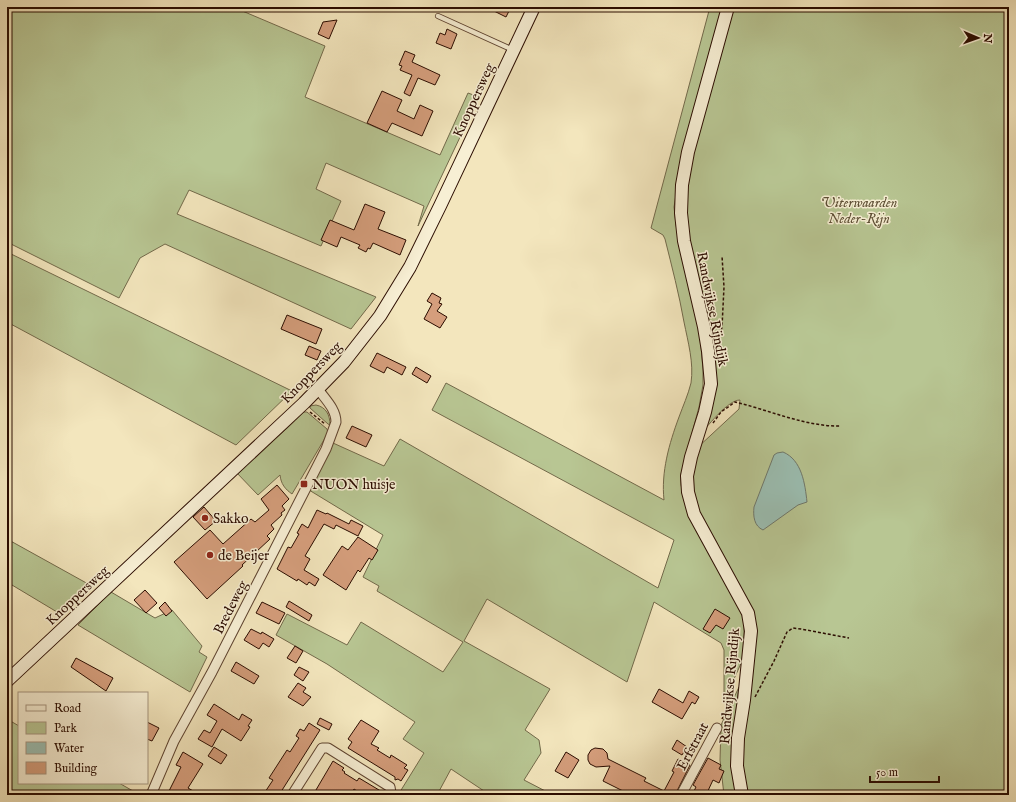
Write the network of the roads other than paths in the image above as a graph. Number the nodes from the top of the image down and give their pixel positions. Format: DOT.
graph roads {
  1 [pos="534,7"];
  2 [pos="728,7"];
  3 [pos="438,16"];
  4 [pos="513,50"];
  5 [pos="318,389"];
  6 [pos="7,681"];
  7 [pos="717,728"];
  8 [pos="151,795"];
  9 [pos="292,795"];
  10 [pos="390,795"];
  11 [pos="681,795"];
  12 [pos="742,795"];
  1 -- 4 [label="main road, Knoppersweg"];
  2 -- 12 [label="main road, Randwijkse Rijndijk"];
  3 -- 4 [label="lane"];
  4 -- 5 [label="main road, Knoppersweg"];
  5 -- 6 [label="main road, Knoppersweg"];
  5 -- 8 [label="street, Bredeweg"];
  7 -- 11 [label="street, Erfstraat"];
  9 -- 10 [label="street"];
}
